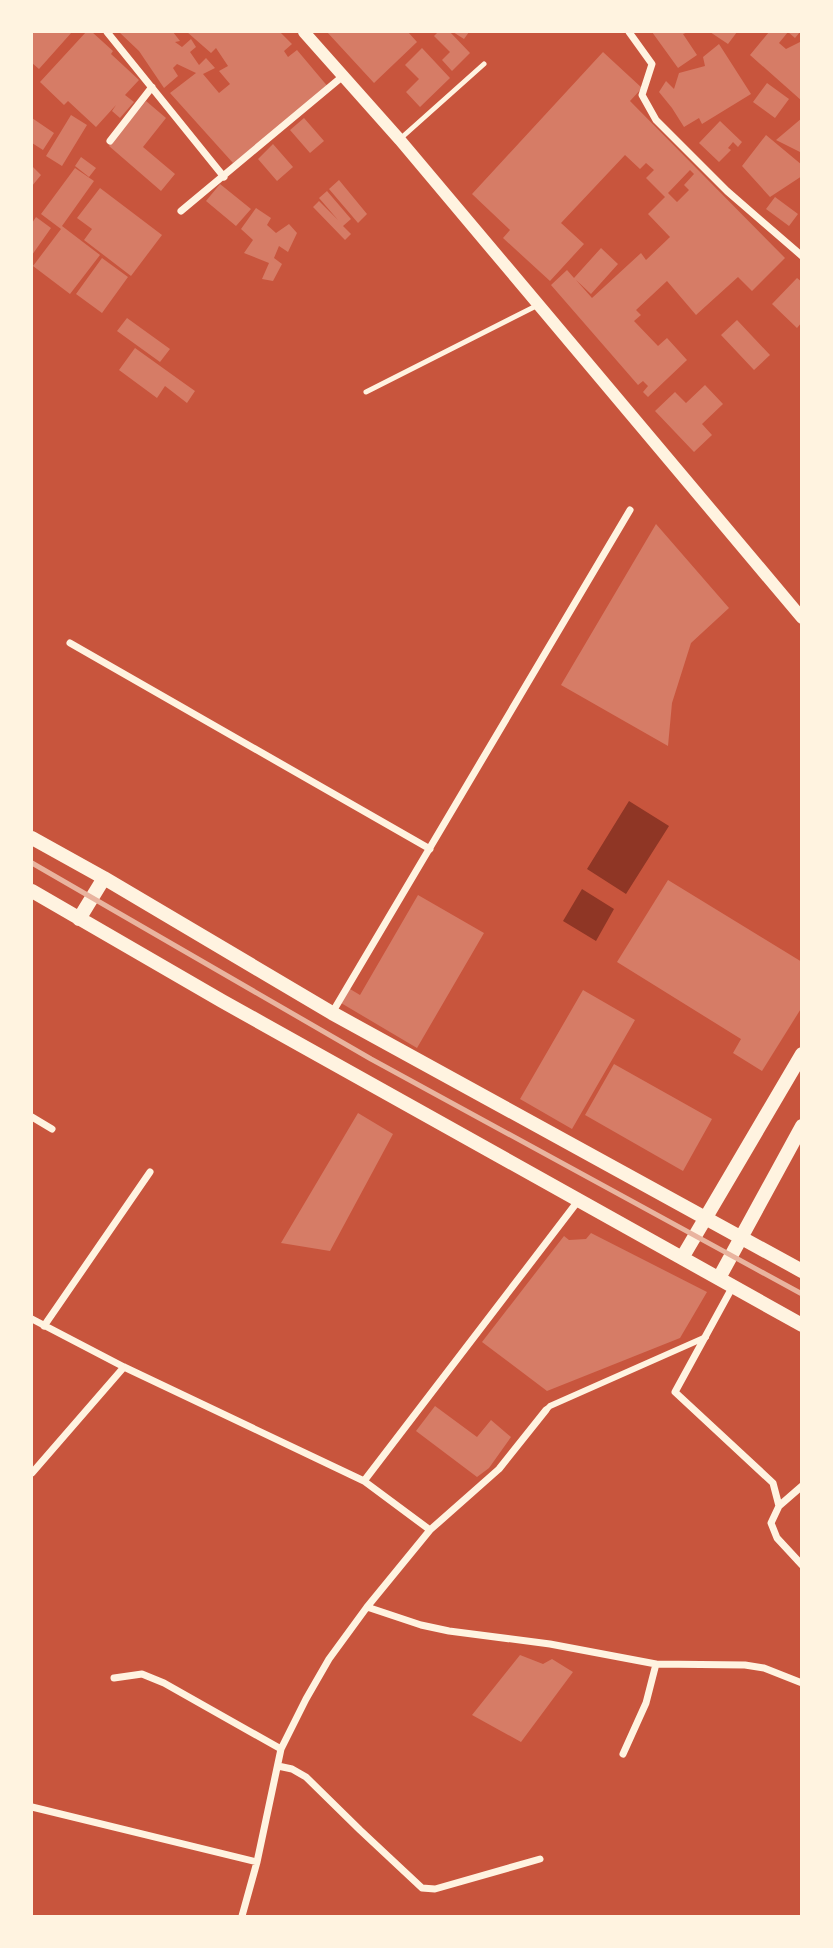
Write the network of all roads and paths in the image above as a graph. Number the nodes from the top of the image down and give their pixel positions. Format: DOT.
graph roads {
  1 [pos="107,32"];
  2 [pos="304,32"];
  3 [pos="629,32"];
  4 [pos="484,64"];
  5 [pos="343,76"];
  6 [pos="152,87"];
  7 [pos="400,139"];
  8 [pos="110,141"];
  9 [pos="224,177"];
  10 [pos="181,212"];
  11 [pos="802,256"];
  12 [pos="538,306"];
  13 [pos="366,392"];
  14 [pos="630,510"];
  15 [pos="802,618"];
  16 [pos="70,643"];
  17 [pos="32,838"];
  18 [pos="430,849"];
  19 [pos="104,878"];
  20 [pos="32,891"];
  21 [pos="79,919"];
  22 [pos="332,1013"];
  23 [pos="802,1054"];
  24 [pos="32,1117"];
  25 [pos="802,1126"];
  26 [pos="52,1129"];
  27 [pos="150,1172"];
  28 [pos="578,1201"];
  29 [pos="706,1218"];
  30 [pos="741,1238"];
  31 [pos="682,1258"];
  32 [pos="802,1271"];
  33 [pos="719,1278"];
  34 [pos="733,1285"];
  35 [pos="32,1319"];
  36 [pos="802,1325"];
  37 [pos="44,1326"];
  38 [pos="707,1336"];
  39 [pos="124,1367"];
  40 [pos="546,1410"];
  41 [pos="32,1473"];
  42 [pos="364,1481"];
  43 [pos="802,1486"];
  44 [pos="779,1506"];
  45 [pos="430,1530"];
  46 [pos="802,1565"];
  47 [pos="367,1607"];
  48 [pos="656,1664"];
  49 [pos="114,1678"];
  50 [pos="802,1683"];
  51 [pos="281,1749"];
  52 [pos="623,1754"];
  53 [pos="278,1766"];
  54 [pos="32,1807"];
  55 [pos="540,1858"];
  56 [pos="257,1862"];
  57 [pos="242,1916"];
  1 -- 6 [label="street"];
  2 -- 5 [label="street"];
  3 -- 11 [label="street"];
  4 -- 7 [label="lane"];
  5 -- 7 [label="street"];
  5 -- 9 [label="street"];
  6 -- 8 [label="street"];
  6 -- 9 [label="street"];
  7 -- 12 [label="street"];
  9 -- 10 [label="street"];
  12 -- 13 [label="lane"];
  12 -- 15 [label="street"];
  14 -- 18 [label="street"];
  16 -- 18 [label="street"];
  17 -- 19 [label="main road"];
  18 -- 22 [label="street"];
  19 -- 21 [label="main road"];
  19 -- 22 [label="main road"];
  20 -- 21 [label="main road"];
  21 -- 28 [label="main road"];
  22 -- 29 [label="main road"];
  23 -- 29 [label="main road"];
  24 -- 26 [label="street"];
  25 -- 30 [label="main road"];
  27 -- 37 [label="street"];
  28 -- 31 [label="main road"];
  28 -- 42 [label="street"];
  29 -- 30 [label="main road"];
  29 -- 31 [label="main road"];
  30 -- 32 [label="main road"];
  30 -- 33 [label="main road"];
  31 -- 33 [label="main road"];
  33 -- 34 [label="main road"];
  34 -- 36 [label="main road"];
  34 -- 38 [label="street"];
  35 -- 37 [label="street"];
  37 -- 39 [label="street"];
  38 -- 40 [label="street"];
  38 -- 44 [label="street"];
  39 -- 41 [label="street"];
  39 -- 42 [label="street"];
  40 -- 45 [label="street"];
  42 -- 45 [label="street"];
  43 -- 44 [label="street"];
  44 -- 46 [label="street"];
  45 -- 47 [label="street"];
  47 -- 48 [label="street"];
  47 -- 51 [label="street"];
  48 -- 50 [label="street"];
  48 -- 52 [label="street"];
  49 -- 51 [label="street"];
  51 -- 53 [label="street"];
  53 -- 55 [label="street"];
  53 -- 56 [label="street"];
  54 -- 56 [label="street"];
  56 -- 57 [label="street"];
}
